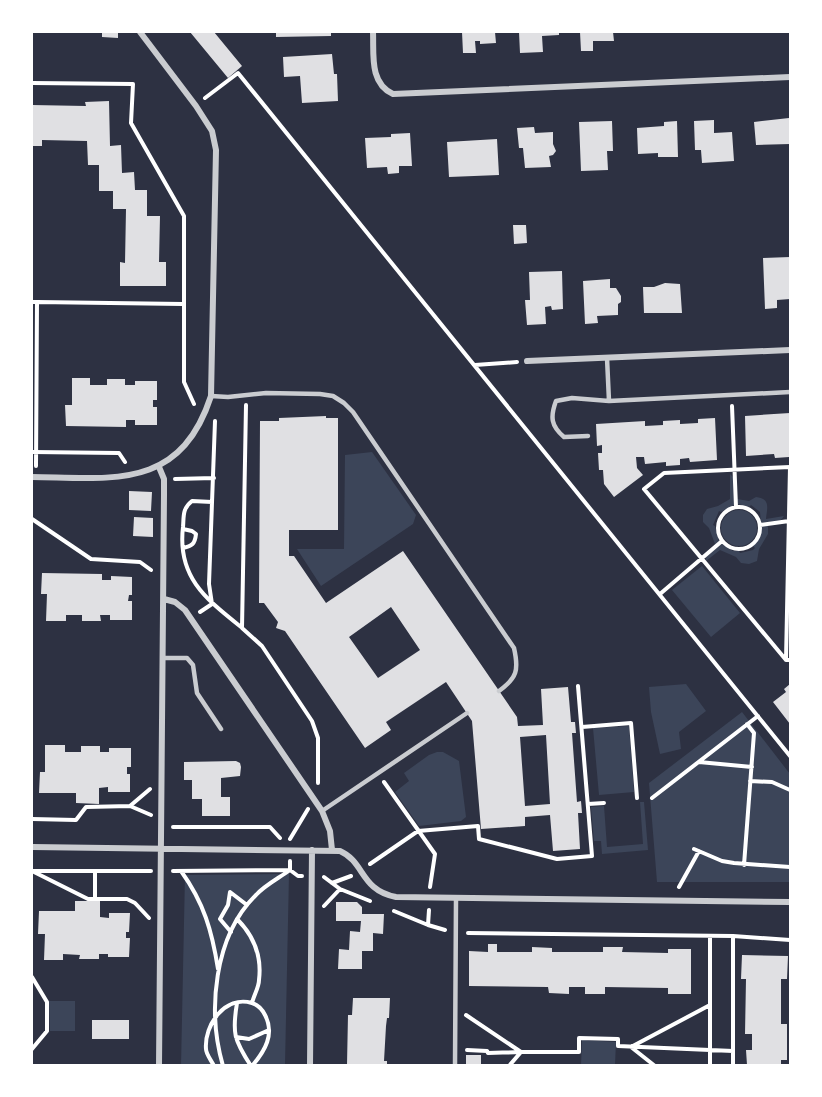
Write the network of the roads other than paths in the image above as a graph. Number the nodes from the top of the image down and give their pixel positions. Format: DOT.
graph roads {
  1 [pos="140,32"];
  2 [pos="373,32"];
  3 [pos="790,77"];
  4 [pos="790,350"];
  5 [pos="607,358"];
  6 [pos="527,361"];
  7 [pos="790,392"];
  8 [pos="211,396"];
  9 [pos="609,401"];
  10 [pos="588,436"];
  11 [pos="159,466"];
  12 [pos="32,477"];
  13 [pos="164,599"];
  14 [pos="163,658"];
  15 [pos="499,691"];
  16 [pos="467,712"];
  17 [pos="221,729"];
  18 [pos="322,812"];
  19 [pos="32,847"];
  20 [pos="161,849"];
  21 [pos="312,850"];
  22 [pos="332,850"];
  23 [pos="456,899"];
  24 [pos="790,902"];
  25 [pos="159,1065"];
  26 [pos="310,1065"];
  27 [pos="455,1065"];
  1 -- 8 [label="street"];
  2 -- 3 [label="street"];
  4 -- 5 [label="street"];
  5 -- 6 [label="street"];
  5 -- 9 [label="lane"];
  7 -- 9 [label="lane"];
  8 -- 11 [label="street"];
  8 -- 15 [label="lane"];
  9 -- 10 [label="lane"];
  11 -- 12 [label="street"];
  11 -- 13 [label="street"];
  13 -- 14 [label="street"];
  13 -- 18 [label="street"];
  14 -- 17 [label="lane"];
  14 -- 20 [label="street"];
  16 -- 18 [label="lane"];
  18 -- 22 [label="street"];
  19 -- 20 [label="street"];
  20 -- 21 [label="street"];
  20 -- 25 [label="street"];
  21 -- 22 [label="street"];
  21 -- 26 [label="street"];
  22 -- 23 [label="street"];
  23 -- 24 [label="street"];
  23 -- 27 [label="lane"];
}
